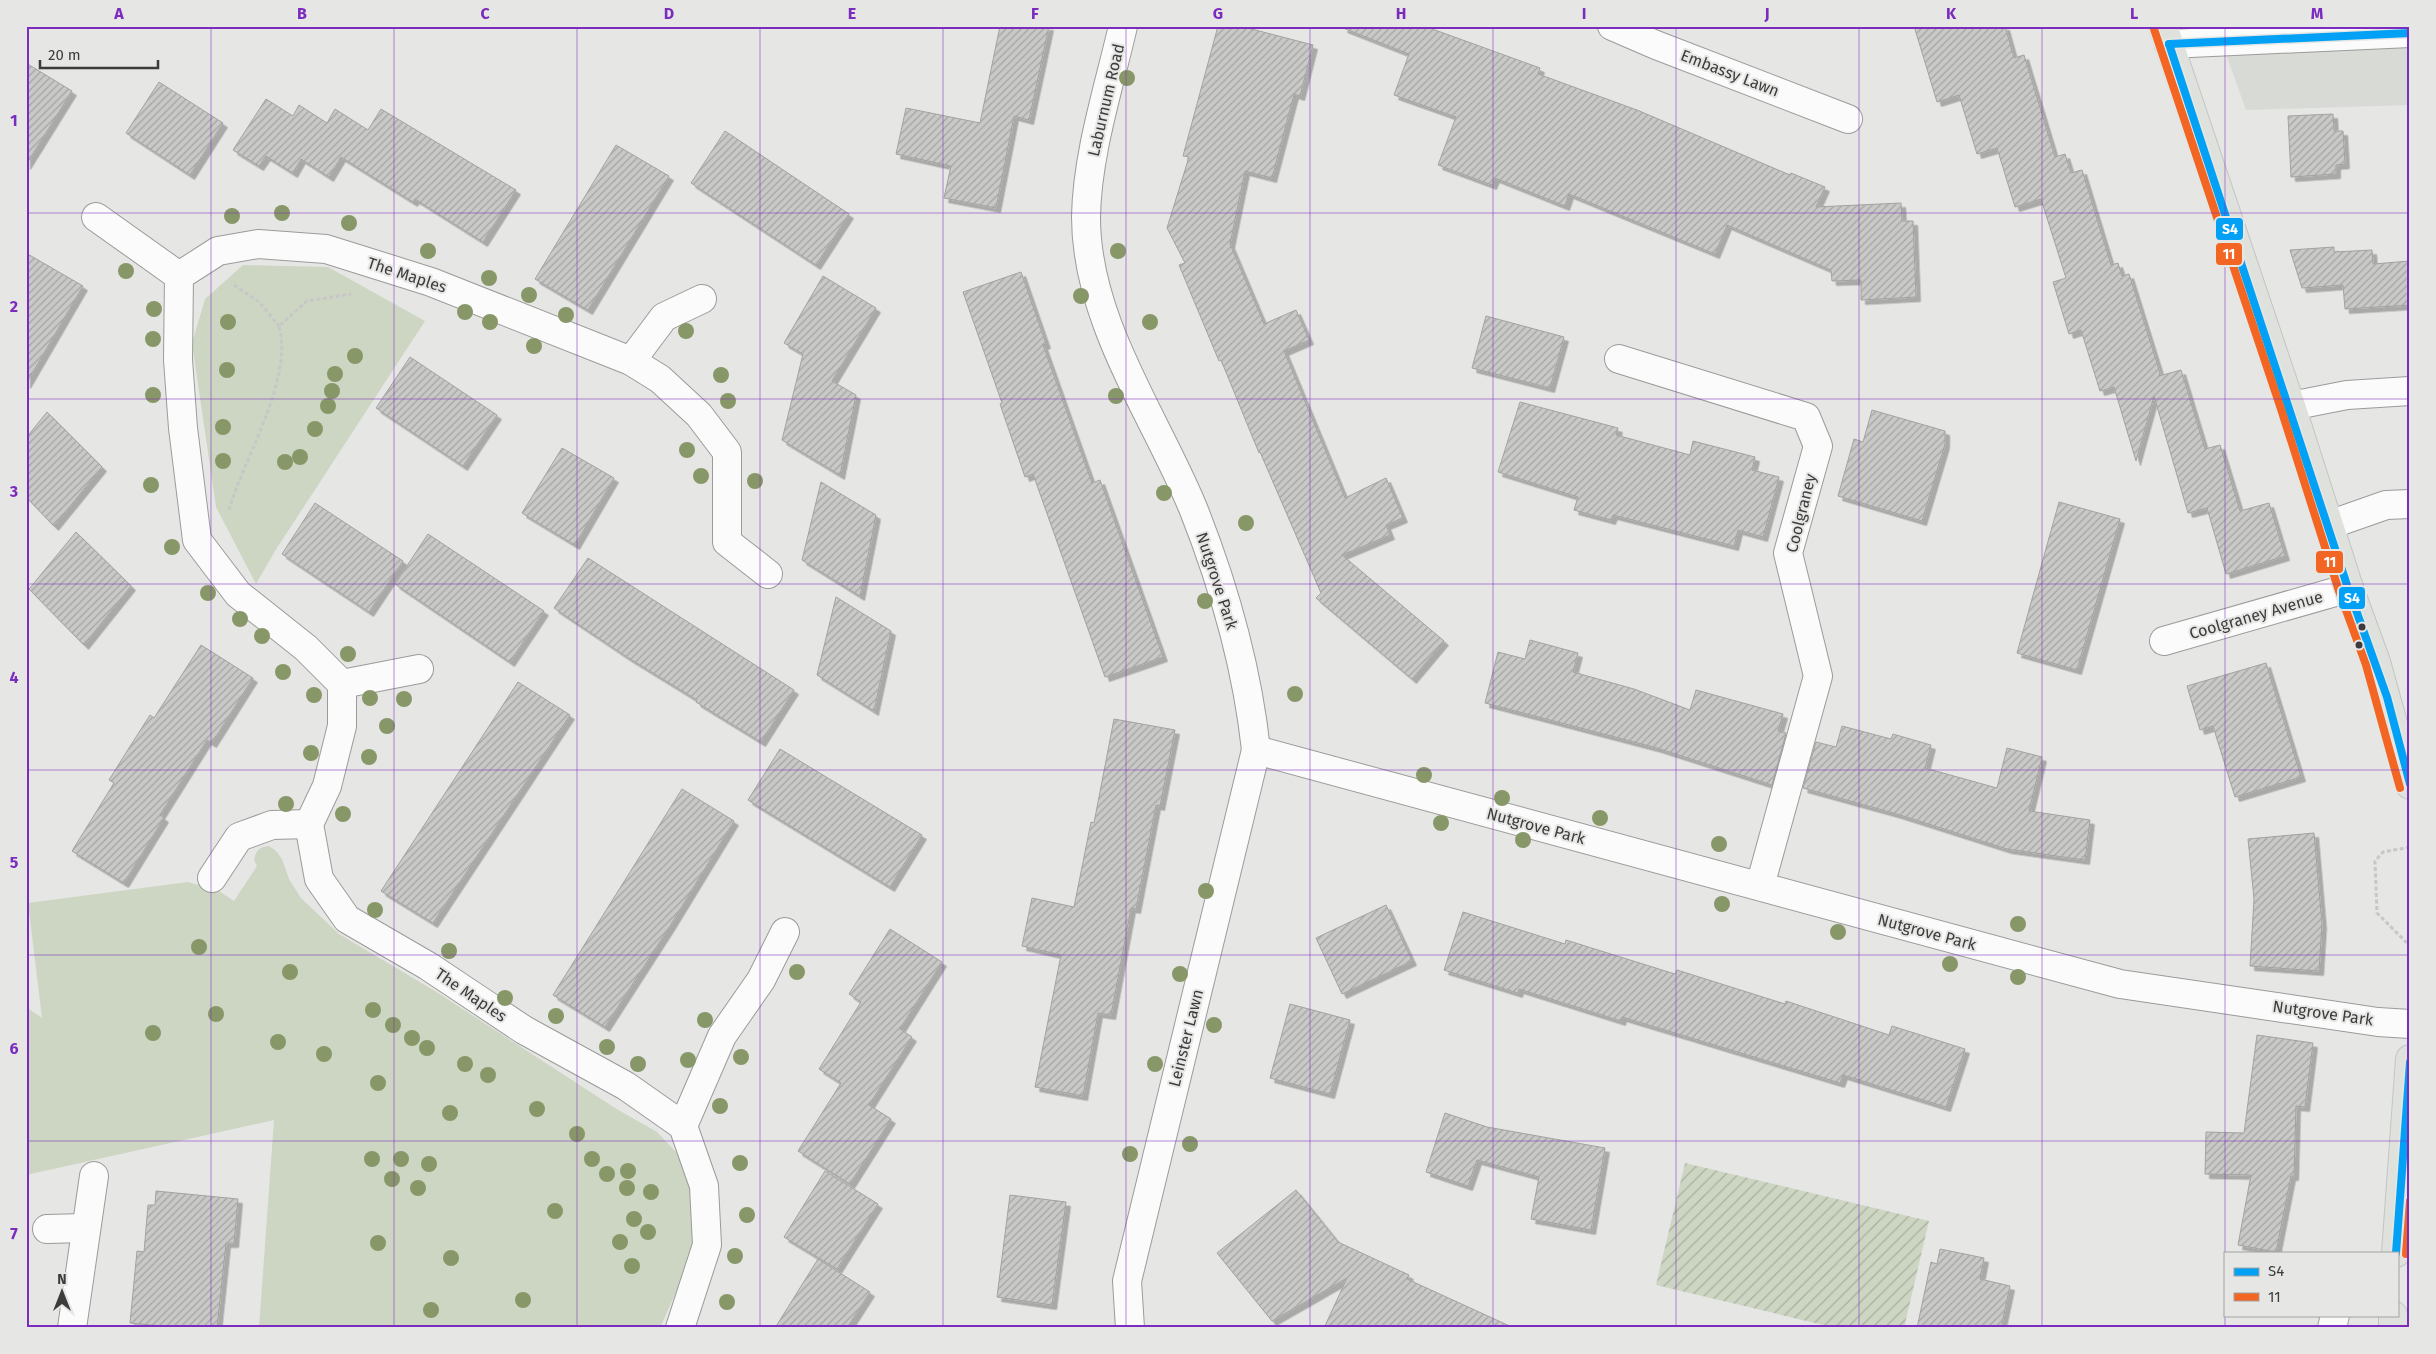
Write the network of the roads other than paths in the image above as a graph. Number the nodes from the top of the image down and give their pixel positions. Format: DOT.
graph roads {
  1 [pos="1123,26"];
  2 [pos="1612,26"];
  3 [pos="2410,33"];
  4 [pos="2166,35"];
  5 [pos="1848,119"];
  6 [pos="1089,174"];
  7 [pos="96,217"];
  8 [pos="179,276"];
  9 [pos="702,299"];
  10 [pos="1619,359"];
  11 [pos="631,361"];
  12 [pos="2410,391"];
  13 [pos="2291,406"];
  14 [pos="2410,504"];
  15 [pos="2328,525"];
  16 [pos="768,574"];
  17 [pos="2348,588"];
  18 [pos="2164,641"];
  19 [pos="419,669"];
  20 [pos="342,684"];
  21 [pos="1256,750"];
  22 [pos="2410,785"];
  23 [pos="310,824"];
  24 [pos="212,878"];
  25 [pos="1760,886"];
  26 [pos="785,932"];
  27 [pos="2410,1024"];
  28 [pos="2410,1059"];
  29 [pos="683,1126"];
  30 [pos="94,1176"];
  31 [pos="86,1228"];
  32 [pos="47,1229"];
  33 [pos="2396,1252"];
  34 [pos="72,1328"];
  35 [pos="680,1328"];
  36 [pos="1130,1328"];
  1 -- 6 [label="street, Laburnum Road"];
  2 -- 5 [label="street, Embassy Lawn"];
  3 -- 4 [label="street"];
  4 -- 13 [label="main road"];
  6 -- 21 [label="street, Nutgrove Park"];
  7 -- 8 [label="street"];
  8 -- 11 [label="street, The Maples"];
  8 -- 20 [label="street"];
  9 -- 11 [label="street"];
  10 -- 25 [label="street, Coolgraney"];
  11 -- 16 [label="street, The Maples"];
  12 -- 13 [label="street"];
  13 -- 15 [label="main road"];
  14 -- 15 [label="street"];
  15 -- 17 [label="main road"];
  17 -- 18 [label="street, Coolgraney Avenue"];
  17 -- 22 [label="main road"];
  19 -- 20 [label="street"];
  20 -- 23 [label="street"];
  21 -- 25 [label="street, Nutgrove Park"];
  21 -- 36 [label="street, Leinster Lawn"];
  23 -- 24 [label="street"];
  23 -- 29 [label="street, The Maples"];
  25 -- 27 [label="street, Nutgrove Park"];
  26 -- 29 [label="street"];
  28 -- 33 [label="main road"];
  29 -- 35 [label="street"];
  30 -- 31 [label="street"];
  31 -- 32 [label="street"];
  31 -- 34 [label="street"];
}
